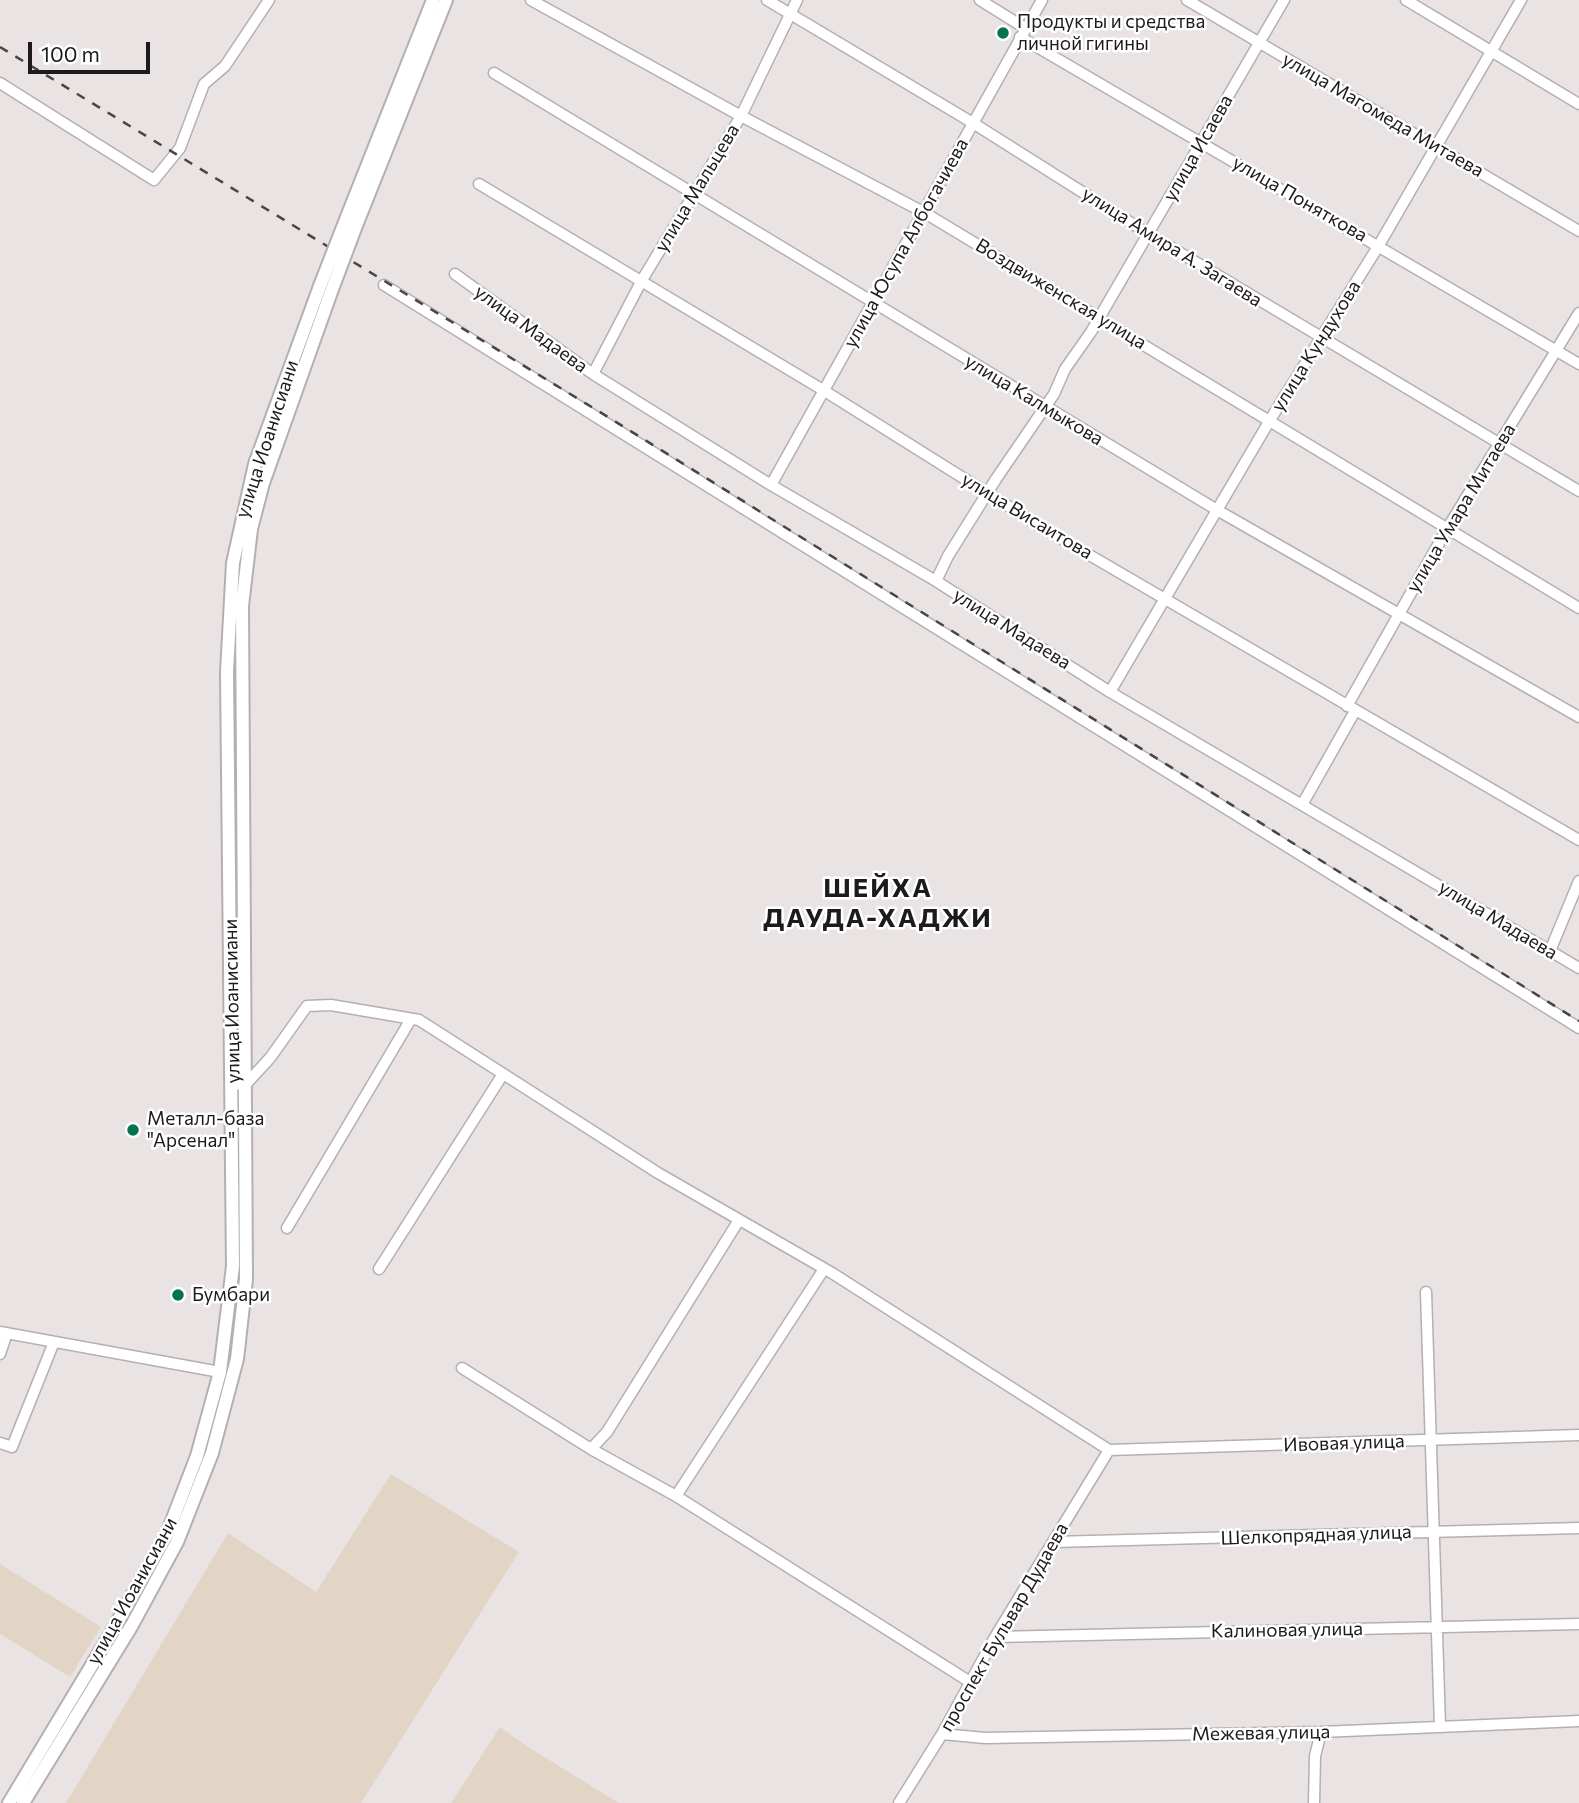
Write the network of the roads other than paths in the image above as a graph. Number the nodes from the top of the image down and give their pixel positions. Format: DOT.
graph roads {
  1 [pos="269,0"];
  2 [pos="433,0"];
  3 [pos="446,0"];
  4 [pos="531,0"];
  5 [pos="767,0"];
  6 [pos="797,0"];
  7 [pos="980,0"];
  8 [pos="1042,0"];
  9 [pos="1187,0"];
  10 [pos="1284,0"];
  11 [pos="1406,0"];
  12 [pos="1521,0"];
  13 [pos="791,13"];
  14 [pos="1022,33"];
  15 [pos="1259,42"];
  16 [pos="1491,51"];
  17 [pos="495,73"];
  18 [pos="0,83"];
  19 [pos="1579,104"];
  20 [pos="741,116"];
  21 [pos="973,123"];
  22 [pos="1203,142"];
  23 [pos="1437,145"];
  24 [pos="479,184"];
  25 [pos="695,192"];
  26 [pos="925,213"];
  27 [pos="352,220"];
  28 [pos="1579,231"];
  29 [pos="1147,233"];
  30 [pos="1379,245"];
  31 [pos="455,274"];
  32 [pos="642,280"];
  33 [pos="384,285"];
  34 [pos="874,301"];
  35 [pos="1579,313"];
  36 [pos="1099,316"];
  37 [pos="1322,339"];
  38 [pos="1555,349"];
  39 [pos="1579,364"];
  40 [pos="593,374"];
  41 [pos="823,390"];
  42 [pos="1044,407"];
  43 [pos="1270,420"];
  44 [pos="1500,446"];
  45 [pos="771,485"];
  46 [pos="1579,491"];
  47 [pos="988,493"];
  48 [pos="1217,510"];
  49 [pos="1447,529"];
  50 [pos="936,581"];
  51 [pos="1165,597"];
  52 [pos="1579,608"];
  53 [pos="1396,616"];
  54 [pos="1110,692"];
  55 [pos="1351,709"];
  56 [pos="1579,717"];
  57 [pos="1303,803"];
  58 [pos="1579,840"];
  59 [pos="1579,881"];
  60 [pos="1550,951"];
  61 [pos="1579,968"];
  62 [pos="411,1019"];
  63 [pos="1579,1028"];
  64 [pos="503,1074"];
  65 [pos="240,1085"];
  66 [pos="739,1220"];
  67 [pos="287,1228"];
  68 [pos="379,1269"];
  69 [pos="824,1269"];
  70 [pos="1426,1292"];
  71 [pos="4,1333"];
  72 [pos="54,1342"];
  73 [pos="0,1354"];
  74 [pos="462,1368"];
  75 [pos="220,1372"];
  76 [pos="1579,1435"];
  77 [pos="1430,1440"];
  78 [pos="0,1443"];
  79 [pos="591,1449"];
  80 [pos="1109,1450"];
  81 [pos="677,1496"];
  82 [pos="1579,1528"];
  83 [pos="1433,1531"];
  84 [pos="1053,1542"];
  85 [pos="1579,1624"];
  86 [pos="1438,1628"];
  87 [pos="995,1637"];
  88 [pos="970,1682"];
  89 [pos="1579,1721"];
  90 [pos="1440,1726"];
  91 [pos="1321,1732"];
  92 [pos="942,1734"];
  93 [pos="9,1803"];
  94 [pos="23,1803"];
  95 [pos="899,1803"];
  96 [pos="1314,1803"];
  1 -- 18 [label="street"];
  2 -- 27 [label="main road"];
  3 -- 27 [label="main road"];
  4 -- 20 [label="street, Воздвиженская улица"];
  5 -- 13 [label="street, улица Амира А. Загаева"];
  6 -- 13 [label="street, улица Мальцева"];
  7 -- 14 [label="street, улица Поняткова"];
  8 -- 14 [label="street, улица Юсупа Албогачиева"];
  9 -- 15 [label="street, улица Магомеда Митаева"];
  10 -- 15 [label="street, улица Исаева"];
  11 -- 16 [label="street"];
  12 -- 16 [label="street, улица Кундухова"];
  13 -- 20 [label="street, улица Мальцева"];
  13 -- 21 [label="street, улица Амира А. Загаева"];
  14 -- 21 [label="street, улица Юсупа Албогачиева"];
  14 -- 22 [label="street, улица Поняткова"];
  15 -- 22 [label="street, улица Исаева"];
  15 -- 23 [label="street, улица Магомеда Митаева"];
  16 -- 19 [label="street"];
  16 -- 23 [label="street, улица Кундухова"];
  17 -- 25 [label="street, улица Калмыкова"];
  20 -- 25 [label="street, улица Мальцева"];
  20 -- 26 [label="street, Воздвиженская улица"];
  21 -- 26 [label="street, улица Юсупа Албогачиева"];
  21 -- 29 [label="street, улица Амира А. Загаева"];
  22 -- 29 [label="street, улица Исаева"];
  22 -- 30 [label="street, улица Поняткова"];
  23 -- 28 [label="street, улица Магомеда Митаева"];
  23 -- 30 [label="street, улица Кундухова"];
  24 -- 32 [label="street, улица Висаитова"];
  25 -- 32 [label="street, улица Мальцева"];
  25 -- 34 [label="street, улица Калмыкова"];
  26 -- 34 [label="street, улица Юсупа Албогачиева"];
  26 -- 36 [label="street, Воздвиженская улица"];
  27 -- 65 [label="main road, bridge"];
  29 -- 36 [label="street, улица Исаева"];
  29 -- 37 [label="street, улица Амира А. Загаева"];
  30 -- 37 [label="street, улица Кундухова"];
  30 -- 38 [label="street, улица Поняткова"];
  31 -- 40 [label="street, улица Мадаева"];
  32 -- 40 [label="street, улица Мальцева"];
  32 -- 41 [label="street, улица Висаитова"];
  33 -- 63 [label="street"];
  34 -- 41 [label="street, улица Юсупа Албогачиева"];
  34 -- 42 [label="street, улица Калмыкова"];
  35 -- 38 [label="street, улица Умара Митаева"];
  36 -- 42 [label="street, улица Исаева"];
  36 -- 43 [label="street, Воздвиженская улица"];
  37 -- 43 [label="street, улица Кундухова"];
  37 -- 44 [label="street, улица Амира А. Загаева"];
  38 -- 39 [label="street, улица Поняткова"];
  38 -- 44 [label="street, улица Умара Митаева"];
  40 -- 45 [label="street, улица Мадаева"];
  41 -- 45 [label="street, улица Юсупа Албогачиева"];
  41 -- 47 [label="street, улица Висаитова"];
  42 -- 47 [label="street, улица Исаева"];
  42 -- 48 [label="street, улица Калмыкова"];
  43 -- 48 [label="street, улица Кундухова"];
  43 -- 49 [label="street, Воздвиженская улица"];
  44 -- 46 [label="street, улица Амира А. Загаева"];
  44 -- 49 [label="street, улица Умара Митаева"];
  45 -- 50 [label="street, улица Мадаева"];
  47 -- 50 [label="street, улица Исаева"];
  47 -- 51 [label="street, улица Висаитова"];
  48 -- 51 [label="street, улица Кундухова"];
  48 -- 53 [label="street, улица Калмыкова"];
  49 -- 52 [label="street, Воздвиженская улица"];
  49 -- 53 [label="street, улица Умара Митаева"];
  50 -- 54 [label="street, улица Мадаева"];
  51 -- 54 [label="street, улица Кундухова"];
  51 -- 55 [label="street, улица Висаитова"];
  53 -- 55 [label="street, улица Умара Митаева"];
  53 -- 56 [label="street, улица Калмыкова"];
  54 -- 57 [label="street, улица Мадаева"];
  55 -- 57 [label="street, улица Умара Митаева"];
  55 -- 58 [label="street, улица Висаитова"];
  57 -- 60 [label="street, улица Мадаева"];
  59 -- 60 [label="street"];
  60 -- 61 [label="street, улица Мадаева"];
  62 -- 64 [label="street"];
  62 -- 65 [label="street"];
  62 -- 67 [label="street"];
  64 -- 66 [label="street"];
  64 -- 68 [label="street"];
  65 -- 75 [label="main road, улица Иоанисиани"];
  65 -- 94 [label="main road"];
  66 -- 69 [label="street"];
  66 -- 79 [label="street"];
  69 -- 80 [label="street"];
  69 -- 81 [label="street"];
  70 -- 77 [label="street"];
  71 -- 72 [label="street"];
  71 -- 73 [label="street"];
  72 -- 75 [label="street"];
  72 -- 78 [label="street"];
  74 -- 79 [label="street"];
  75 -- 93 [label="main road, улица Иоанисиани"];
  76 -- 77 [label="street, Ивовая улица"];
  77 -- 80 [label="street, Ивовая улица"];
  77 -- 83 [label="street"];
  79 -- 81 [label="street"];
  80 -- 84 [label="street, проспект Бульвар Дудаева"];
  81 -- 88 [label="street"];
  82 -- 83 [label="street, Шелкопрядная улица"];
  83 -- 84 [label="street, Шелкопрядная улица"];
  83 -- 86 [label="street"];
  84 -- 87 [label="street, проспект Бульвар Дудаева"];
  85 -- 86 [label="street, Калиновая улица"];
  86 -- 87 [label="street, Калиновая улица"];
  86 -- 90 [label="street"];
  87 -- 88 [label="street, проспект Бульвар Дудаева"];
  88 -- 92 [label="street, проспект Бульвар Дудаева"];
  89 -- 90 [label="street, Межевая улица"];
  90 -- 91 [label="street, Межевая улица"];
  91 -- 92 [label="street, Межевая улица"];
  91 -- 96 [label="street"];
  92 -- 95 [label="street, проспект Бульвар Дудаева"];
}
